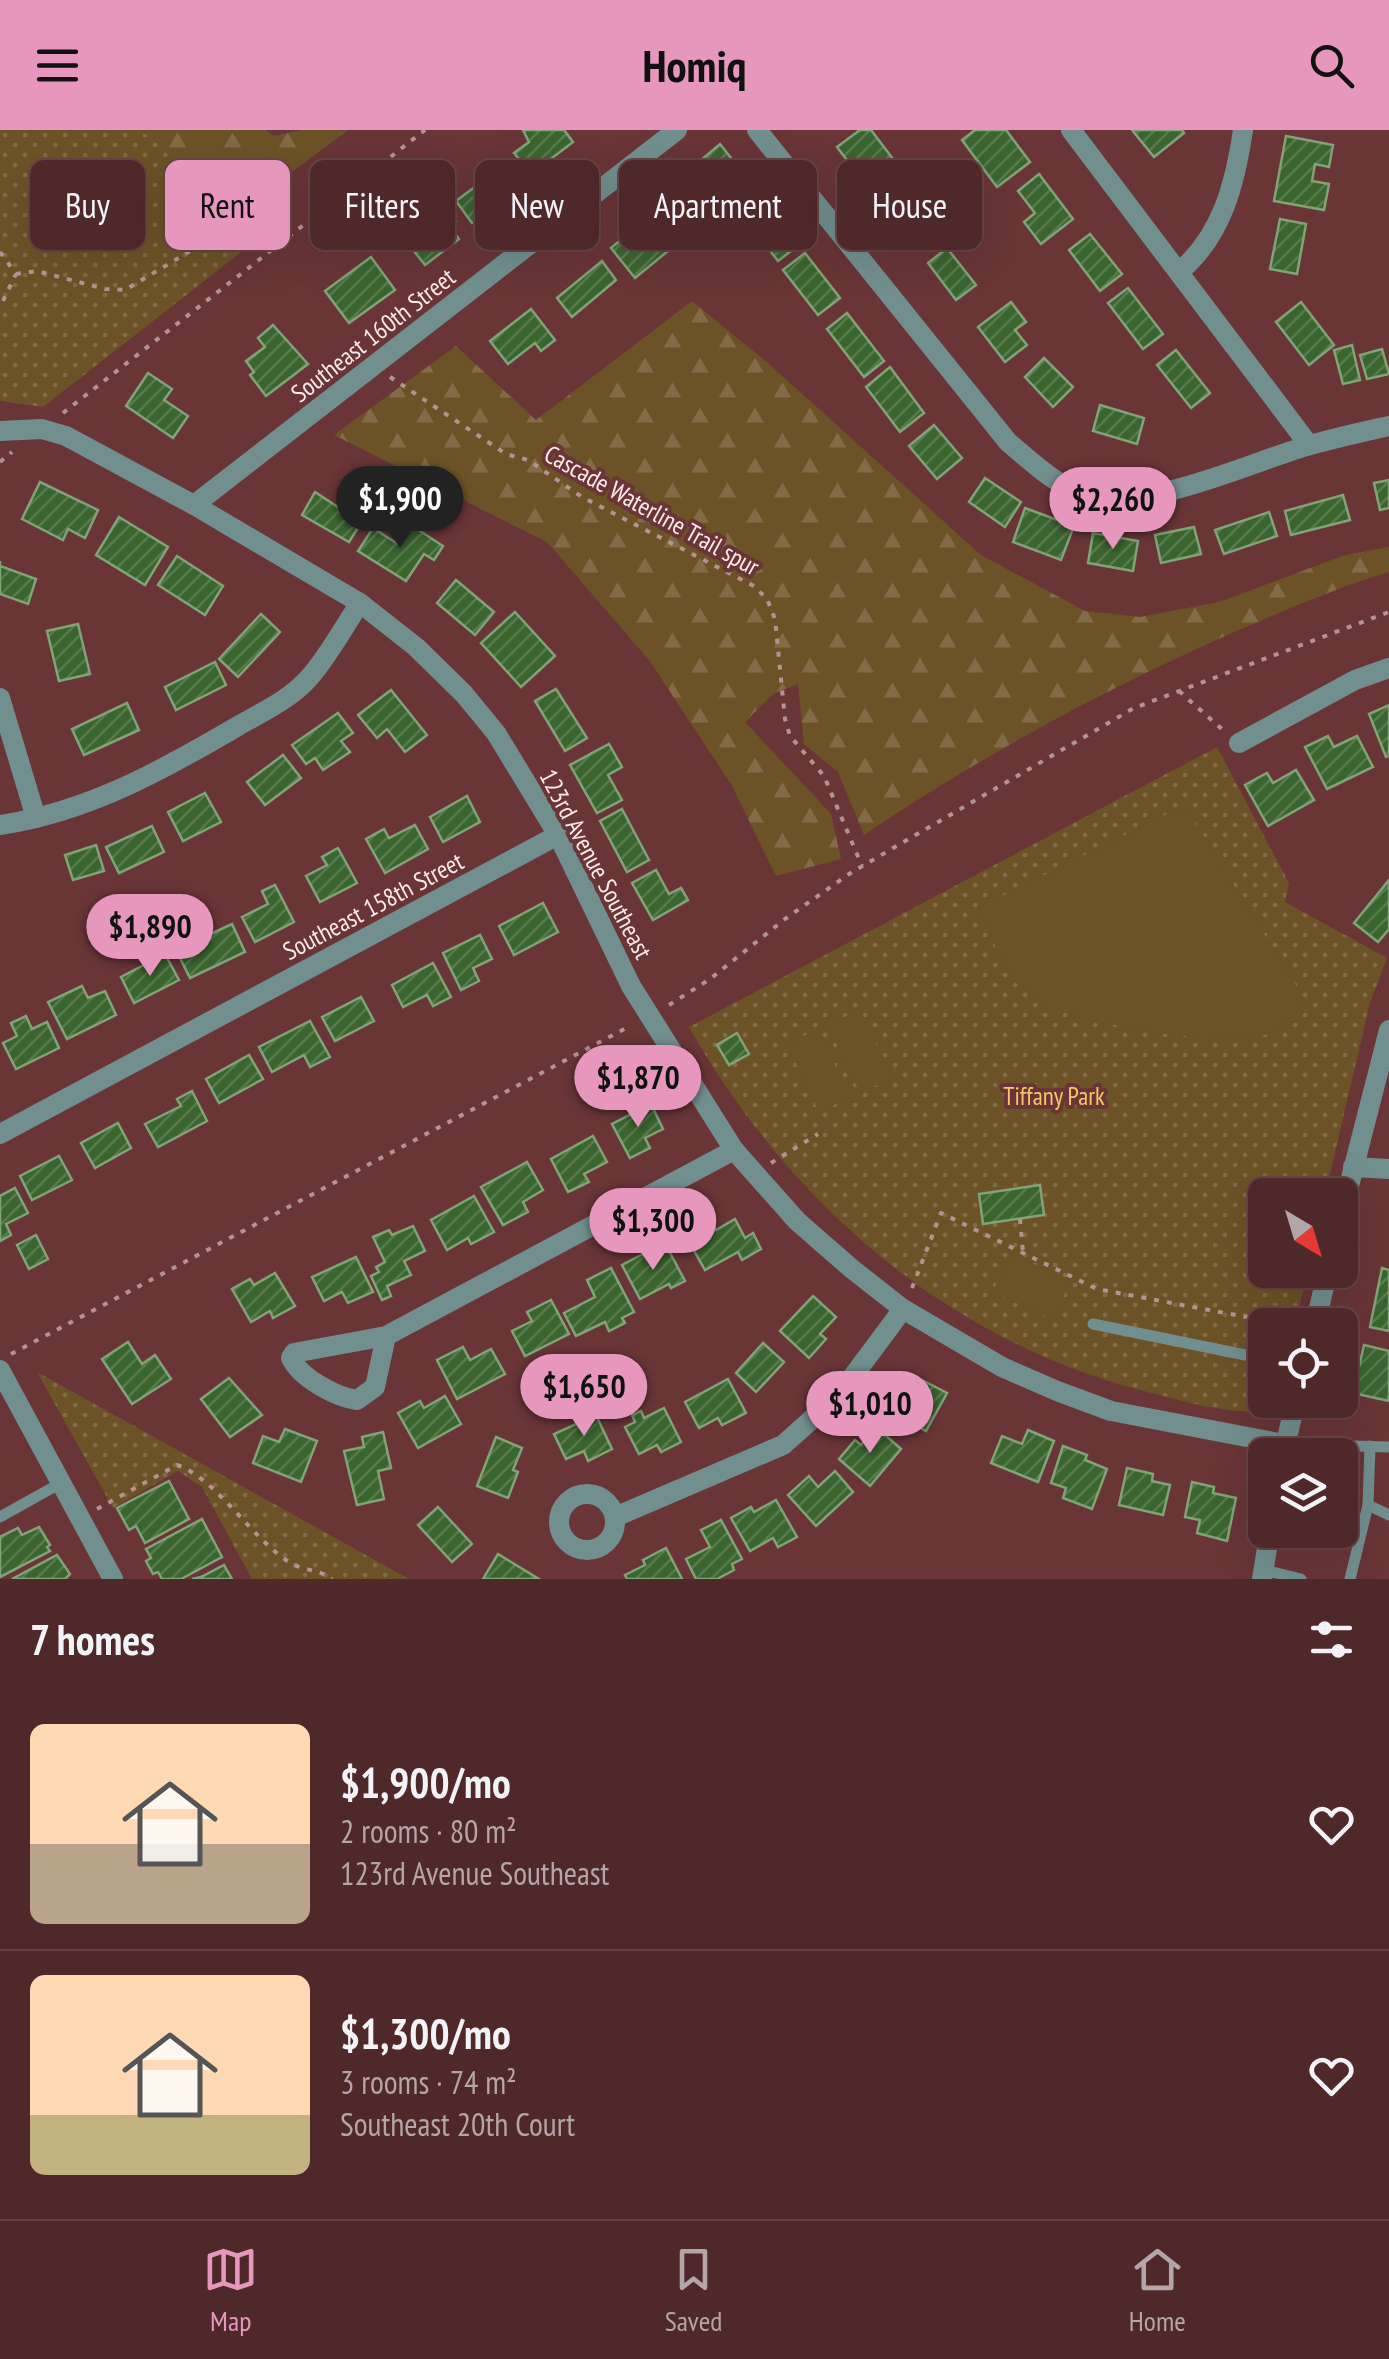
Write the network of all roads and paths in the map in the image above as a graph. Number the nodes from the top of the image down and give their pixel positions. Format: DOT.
graph roads {
  1 [pos="424,130"];
  2 [pos="677,130"];
  3 [pos="757,130"];
  4 [pos="1071,130"];
  5 [pos="1243,130"];
  6 [pos="192,250"];
  7 [pos="0,252"];
  8 [pos="1179,272"];
  9 [pos="16,274"];
  10 [pos="0,307"];
  11 [pos="376,364"];
  12 [pos="1389,426"];
  13 [pos="42,429"];
  14 [pos="0,430"];
  15 [pos="1308,446"];
  16 [pos="14,451"];
  17 [pos="0,462"];
  18 [pos="194,505"];
  19 [pos="360,603"];
  20 [pos="1389,612"];
  21 [pos="1389,668"];
  22 [pos="1179,691"];
  23 [pos="0,698"];
  24 [pos="1238,742"];
  25 [pos="36,818"];
  26 [pos="0,824"];
  27 [pos="558,835"];
  28 [pos="862,866"];
  29 [pos="649,1016"];
  30 [pos="1389,1030"];
  31 [pos="0,1134"];
  32 [pos="818,1134"];
  33 [pos="734,1150"];
  34 [pos="1353,1167"];
  35 [pos="1389,1169"];
  36 [pos="752,1174"];
  37 [pos="1350,1178"];
  38 [pos="1020,1219"];
  39 [pos="1024,1253"];
  40 [pos="904,1309"];
  41 [pos="1248,1317"];
  42 [pos="1093,1324"];
  43 [pos="386,1336"];
  44 [pos="1248,1356"];
  45 [pos="0,1359"];
  46 [pos="0,1370"];
  47 [pos="1248,1442"];
  48 [pos="1370,1446"];
  49 [pos="1358,1447"];
  50 [pos="1389,1447"];
  51 [pos="61,1484"];
  52 [pos="1368,1505"];
  53 [pos="1389,1515"];
  54 [pos="0,1517"];
  55 [pos="615,1517"];
  56 [pos="80,1518"];
  57 [pos="1267,1548"];
  58 [pos="1263,1575"];
  59 [pos="113,1579"];
  60 [pos="332,1579"];
  61 [pos="1301,1579"];
  62 [pos="1350,1579"];
  1 -- 13 [label="path"];
  2 -- 11 [label="street, Southeast 160th Street"];
  3 -- 15 [label="street"];
  4 -- 8 [label="street"];
  5 -- 8 [label="street"];
  6 -- 9 [label="path"];
  7 -- 9 [label="path"];
  8 -- 15 [label="street"];
  9 -- 10 [label="path"];
  11 -- 18 [label="street, Southeast 160th Street"];
  11 -- 28 [label="path, Cascade Waterline Trail spur"];
  12 -- 15 [label="street"];
  13 -- 14 [label="street"];
  13 -- 18 [label="street, 123rd Avenue Southeast"];
  16 -- 17 [label="path"];
  18 -- 19 [label="street, 123rd Avenue Southeast"];
  19 -- 25 [label="street"];
  19 -- 27 [label="street, 123rd Avenue Southeast"];
  20 -- 22 [label="path"];
  21 -- 24 [label="street"];
  22 -- 24 [label="path"];
  22 -- 28 [label="path"];
  23 -- 25 [label="street"];
  25 -- 26 [label="street"];
  27 -- 29 [label="street, 123rd Avenue Southeast"];
  27 -- 31 [label="street, Southeast 158th Street"];
  28 -- 29 [label="path"];
  29 -- 33 [label="street, 123rd Avenue Southeast"];
  29 -- 45 [label="path"];
  30 -- 34 [label="street"];
  32 -- 36 [label="path"];
  33 -- 36 [label="street, 123rd Avenue Southeast"];
  33 -- 43 [label="street"];
  34 -- 35 [label="street"];
  34 -- 37 [label="street"];
  36 -- 40 [label="street, 123rd Avenue Southeast"];
  38 -- 39 [label="path"];
  39 -- 40 [label="path"];
  39 -- 41 [label="path"];
  40 -- 47 [label="street, 123rd Avenue Southeast"];
  40 -- 55 [label="street"];
  42 -- 44 [label="lane"];
  43 -- 43 [label="street"];
  46 -- 51 [label="street"];
  48 -- 49 [label="lane"];
  48 -- 50 [label="lane"];
  48 -- 52 [label="lane"];
  51 -- 54 [label="lane"];
  51 -- 56 [label="street"];
  52 -- 53 [label="lane"];
  52 -- 62 [label="lane"];
  56 -- 59 [label="street"];
  56 -- 60 [label="path"];
  57 -- 58 [label="street"];
  58 -- 61 [label="lane"];
}
